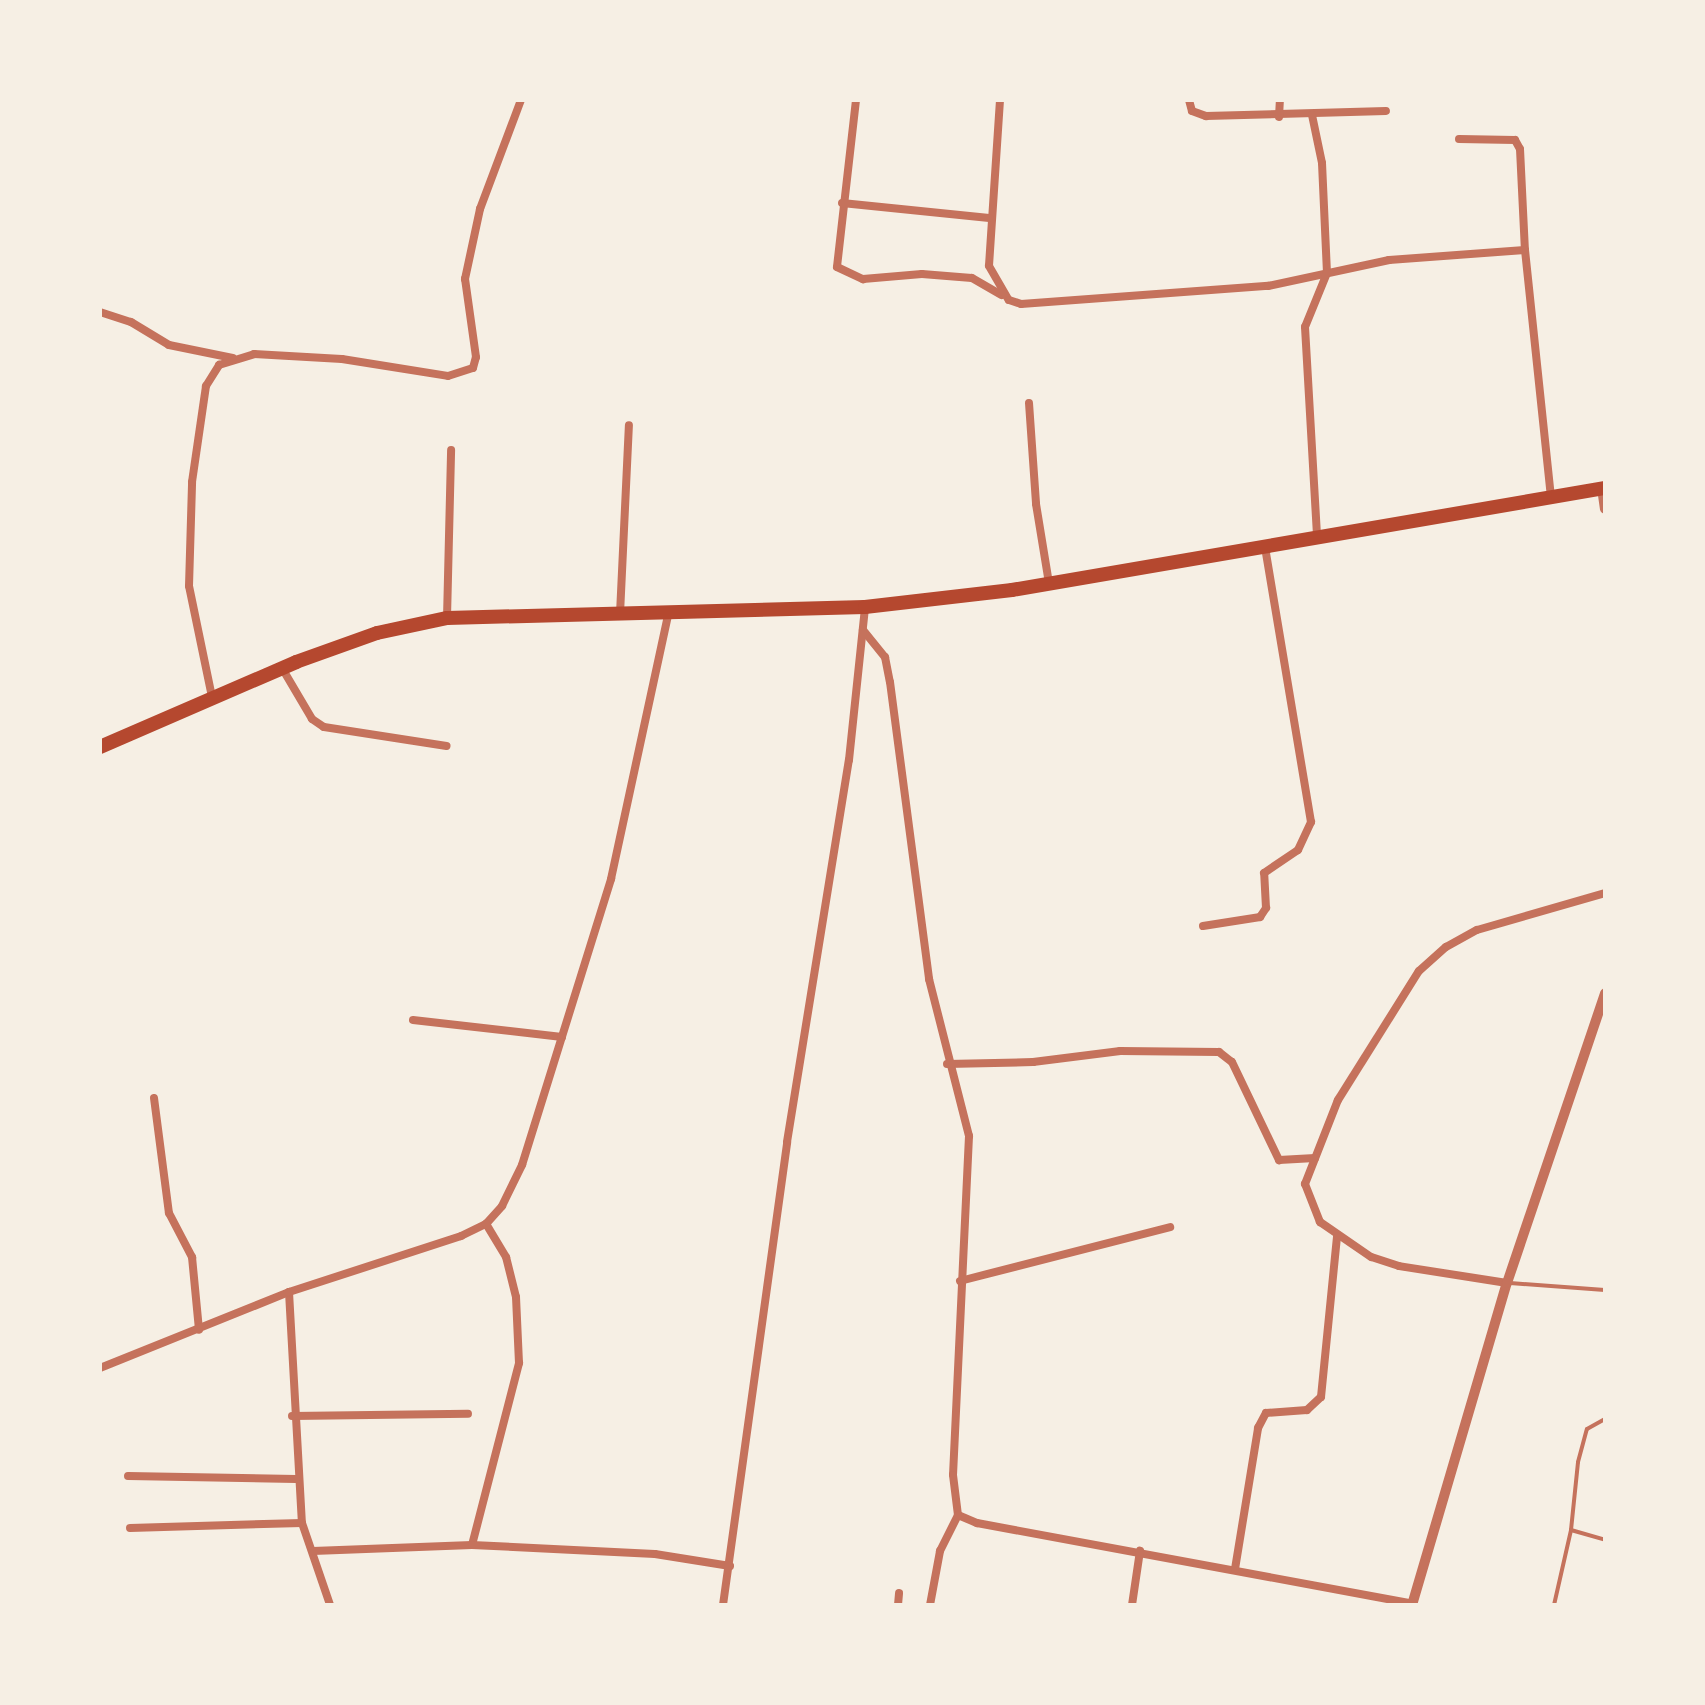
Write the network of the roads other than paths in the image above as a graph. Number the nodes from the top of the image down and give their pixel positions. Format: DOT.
graph roads {
  1 [pos="521,100"];
  2 [pos="856,100"];
  3 [pos="1000,100"];
  4 [pos="1189,100"];
  5 [pos="1280,100"];
  6 [pos="1386,111"];
  7 [pos="1312,115"];
  8 [pos="1279,117"];
  9 [pos="1459,139"];
  10 [pos="842,203"];
  11 [pos="989,218"];
  12 [pos="1525,250"];
  13 [pos="1327,273"];
  14 [pos="1009,300"];
  15 [pos="100,312"];
  16 [pos="234,358"];
  17 [pos="1029,403"];
  18 [pos="629,425"];
  19 [pos="451,450"];
  20 [pos="1604,488"];
  21 [pos="1551,496"];
  22 [pos="1605,509"];
  23 [pos="1317,535"];
  24 [pos="1265,545"];
  25 [pos="1049,583"];
  26 [pos="865,607"];
  27 [pos="620,615"];
  28 [pos="668,616"];
  29 [pos="447,618"];
  30 [pos="863,630"];
  31 [pos="282,668"];
  32 [pos="212,697"];
  33 [pos="447,746"];
  34 [pos="100,747"];
  35 [pos="1605,893"];
  36 [pos="1203,926"];
  37 [pos="1605,993"];
  38 [pos="413,1020"];
  39 [pos="562,1037"];
  40 [pos="947,1064"];
  41 [pos="154,1098"];
  42 [pos="1315,1158"];
  43 [pos="486,1224"];
  44 [pos="1170,1227"];
  45 [pos="1337,1237"];
  46 [pos="960,1281"];
  47 [pos="1507,1283"];
  48 [pos="1605,1290"];
  49 [pos="289,1292"];
  50 [pos="199,1330"];
  51 [pos="100,1368"];
  52 [pos="468,1414"];
  53 [pos="292,1416"];
  54 [pos="1605,1419"];
  55 [pos="128,1476"];
  56 [pos="296,1479"];
  57 [pos="958,1515"];
  58 [pos="302,1523"];
  59 [pos="130,1528"];
  60 [pos="1571,1530"];
  61 [pos="1605,1540"];
  62 [pos="472,1545"];
  63 [pos="313,1551"];
  64 [pos="1140,1551"];
  65 [pos="730,1566"];
  66 [pos="1235,1569"];
  67 [pos="899,1593"];
  68 [pos="330,1605"];
  69 [pos="723,1605"];
  70 [pos="898,1605"];
  71 [pos="930,1605"];
  72 [pos="1132,1605"];
  73 [pos="1412,1605"];
  74 [pos="1554,1605"];
  1 -- 16 [label="street"];
  2 -- 10 [label="street"];
  3 -- 11 [label="street"];
  4 -- 8 [label="street"];
  5 -- 8 [label="street"];
  6 -- 7 [label="street"];
  7 -- 8 [label="street"];
  7 -- 13 [label="street"];
  9 -- 12 [label="street"];
  10 -- 11 [label="street"];
  10 -- 14 [label="street"];
  11 -- 14 [label="street"];
  12 -- 13 [label="street"];
  12 -- 21 [label="street"];
  13 -- 14 [label="street"];
  13 -- 23 [label="street"];
  15 -- 16 [label="street"];
  16 -- 32 [label="street"];
  17 -- 25 [label="street"];
  18 -- 27 [label="street"];
  19 -- 29 [label="street"];
  20 -- 21 [label="highway"];
  20 -- 22 [label="street"];
  21 -- 23 [label="highway"];
  23 -- 24 [label="highway"];
  24 -- 25 [label="highway"];
  24 -- 36 [label="street"];
  25 -- 26 [label="highway"];
  26 -- 28 [label="highway"];
  26 -- 30 [label="street"];
  27 -- 28 [label="highway"];
  27 -- 29 [label="highway"];
  28 -- 39 [label="street"];
  29 -- 31 [label="highway"];
  30 -- 40 [label="street"];
  30 -- 65 [label="street"];
  31 -- 32 [label="highway"];
  31 -- 33 [label="street"];
  32 -- 34 [label="highway"];
  35 -- 42 [label="street"];
  37 -- 47 [label="street"];
  38 -- 39 [label="street"];
  39 -- 43 [label="street"];
  40 -- 42 [label="street"];
  40 -- 46 [label="street"];
  41 -- 50 [label="street"];
  42 -- 45 [label="street"];
  43 -- 49 [label="street"];
  43 -- 62 [label="street"];
  44 -- 46 [label="street"];
  45 -- 47 [label="street"];
  45 -- 66 [label="street"];
  46 -- 57 [label="street"];
  47 -- 48 [label="lane"];
  47 -- 73 [label="street"];
  49 -- 50 [label="street"];
  49 -- 53 [label="street"];
  50 -- 51 [label="street"];
  52 -- 53 [label="street"];
  53 -- 56 [label="street"];
  54 -- 60 [label="lane"];
  55 -- 56 [label="street"];
  56 -- 58 [label="street"];
  57 -- 64 [label="street"];
  57 -- 71 [label="street"];
  58 -- 59 [label="street"];
  58 -- 63 [label="street"];
  60 -- 61 [label="lane"];
  60 -- 74 [label="lane"];
  62 -- 63 [label="street"];
  62 -- 65 [label="street"];
  63 -- 68 [label="street"];
  64 -- 66 [label="street"];
  64 -- 72 [label="street"];
  65 -- 69 [label="street"];
  66 -- 73 [label="street"];
  67 -- 70 [label="street"];
}
